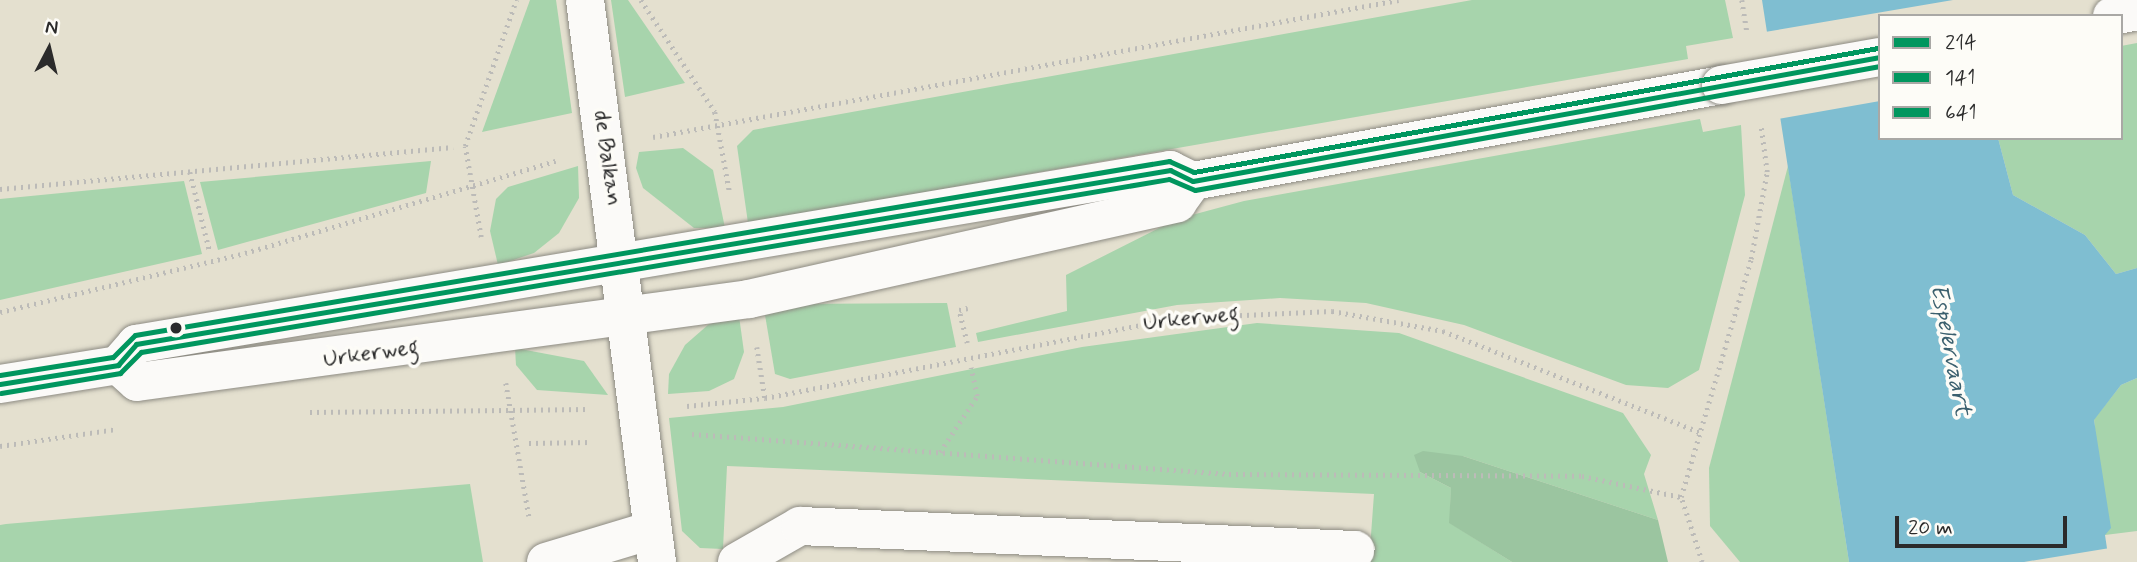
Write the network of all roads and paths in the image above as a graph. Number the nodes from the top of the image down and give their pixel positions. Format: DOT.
graph roads {
  1 [pos="516,0"];
  2 [pos="584,0"];
  3 [pos="640,0"];
  4 [pos="1399,0"];
  5 [pos="1742,0"];
  6 [pos="1749,46"];
  7 [pos="1878,57"];
  8 [pos="1759,113"];
  9 [pos="717,125"];
  10 [pos="644,139"];
  11 [pos="453,147"];
  12 [pos="568,158"];
  13 [pos="190,171"];
  14 [pos="1193,181"];
  15 [pos="0,188"];
  16 [pos="471,189"];
  17 [pos="732,203"];
  18 [pos="482,245"];
  19 [pos="210,252"];
  20 [pos="622,263"];
  21 [pos="968,308"];
  22 [pos="0,312"];
  23 [pos="630,316"];
  24 [pos="756,340"];
  25 [pos="967,344"];
  26 [pos="118,365"];
  27 [pos="971,368"];
  28 [pos="504,374"];
  29 [pos="0,384"];
  30 [pos="765,398"];
  31 [pos="510,407"];
  32 [pos="681,407"];
  33 [pos="584,409"];
  34 [pos="300,412"];
  35 [pos="131,427"];
  36 [pos="1700,432"];
  37 [pos="685,434"];
  38 [pos="602,442"];
  39 [pos="529,443"];
  40 [pos="0,446"];
  41 [pos="940,453"];
  42 [pos="1681,497"];
  43 [pos="530,525"];
  44 [pos="1355,550"];
  45 [pos="657,554"];
  46 [pos="546,562"];
  47 [pos="737,562"];
  48 [pos="1702,562"];
  1 -- 16 [label="path"];
  2 -- 20 [label="main road, de Balkan"];
  3 -- 9 [label="path"];
  4 -- 9 [label="path"];
  5 -- 6 [label="path"];
  7 -- 14 [label="main road, Urkerweg, bridge"];
  8 -- 36 [label="path"];
  9 -- 10 [label="path"];
  9 -- 17 [label="path"];
  11 -- 13 [label="path"];
  12 -- 16 [label="path"];
  13 -- 15 [label="path"];
  13 -- 19 [label="path"];
  14 -- 20 [label="main road, Urkerweg"];
  14 -- 23 [label="main road, Urkerweg"];
  16 -- 18 [label="path"];
  16 -- 22 [label="path"];
  20 -- 23 [label="main road, de Balkan"];
  20 -- 26 [label="main road, Urkerweg"];
  21 -- 25 [label="path"];
  23 -- 26 [label="main road, Urkerweg"];
  23 -- 45 [label="main road"];
  24 -- 30 [label="path"];
  26 -- 29 [label="main road"];
  27 -- 41 [label="path"];
  28 -- 31 [label="path"];
  30 -- 32 [label="path, Urkerweg"];
  30 -- 36 [label="path, Urkerweg"];
  31 -- 33 [label="path"];
  31 -- 34 [label="path"];
  31 -- 43 [label="path"];
  35 -- 40 [label="path"];
  36 -- 42 [label="path"];
  37 -- 41 [label="path"];
  38 -- 39 [label="path"];
  41 -- 42 [label="path"];
  42 -- 48 [label="path"];
  44 -- 47 [label="main road"];
  45 -- 46 [label="main road"];
}
